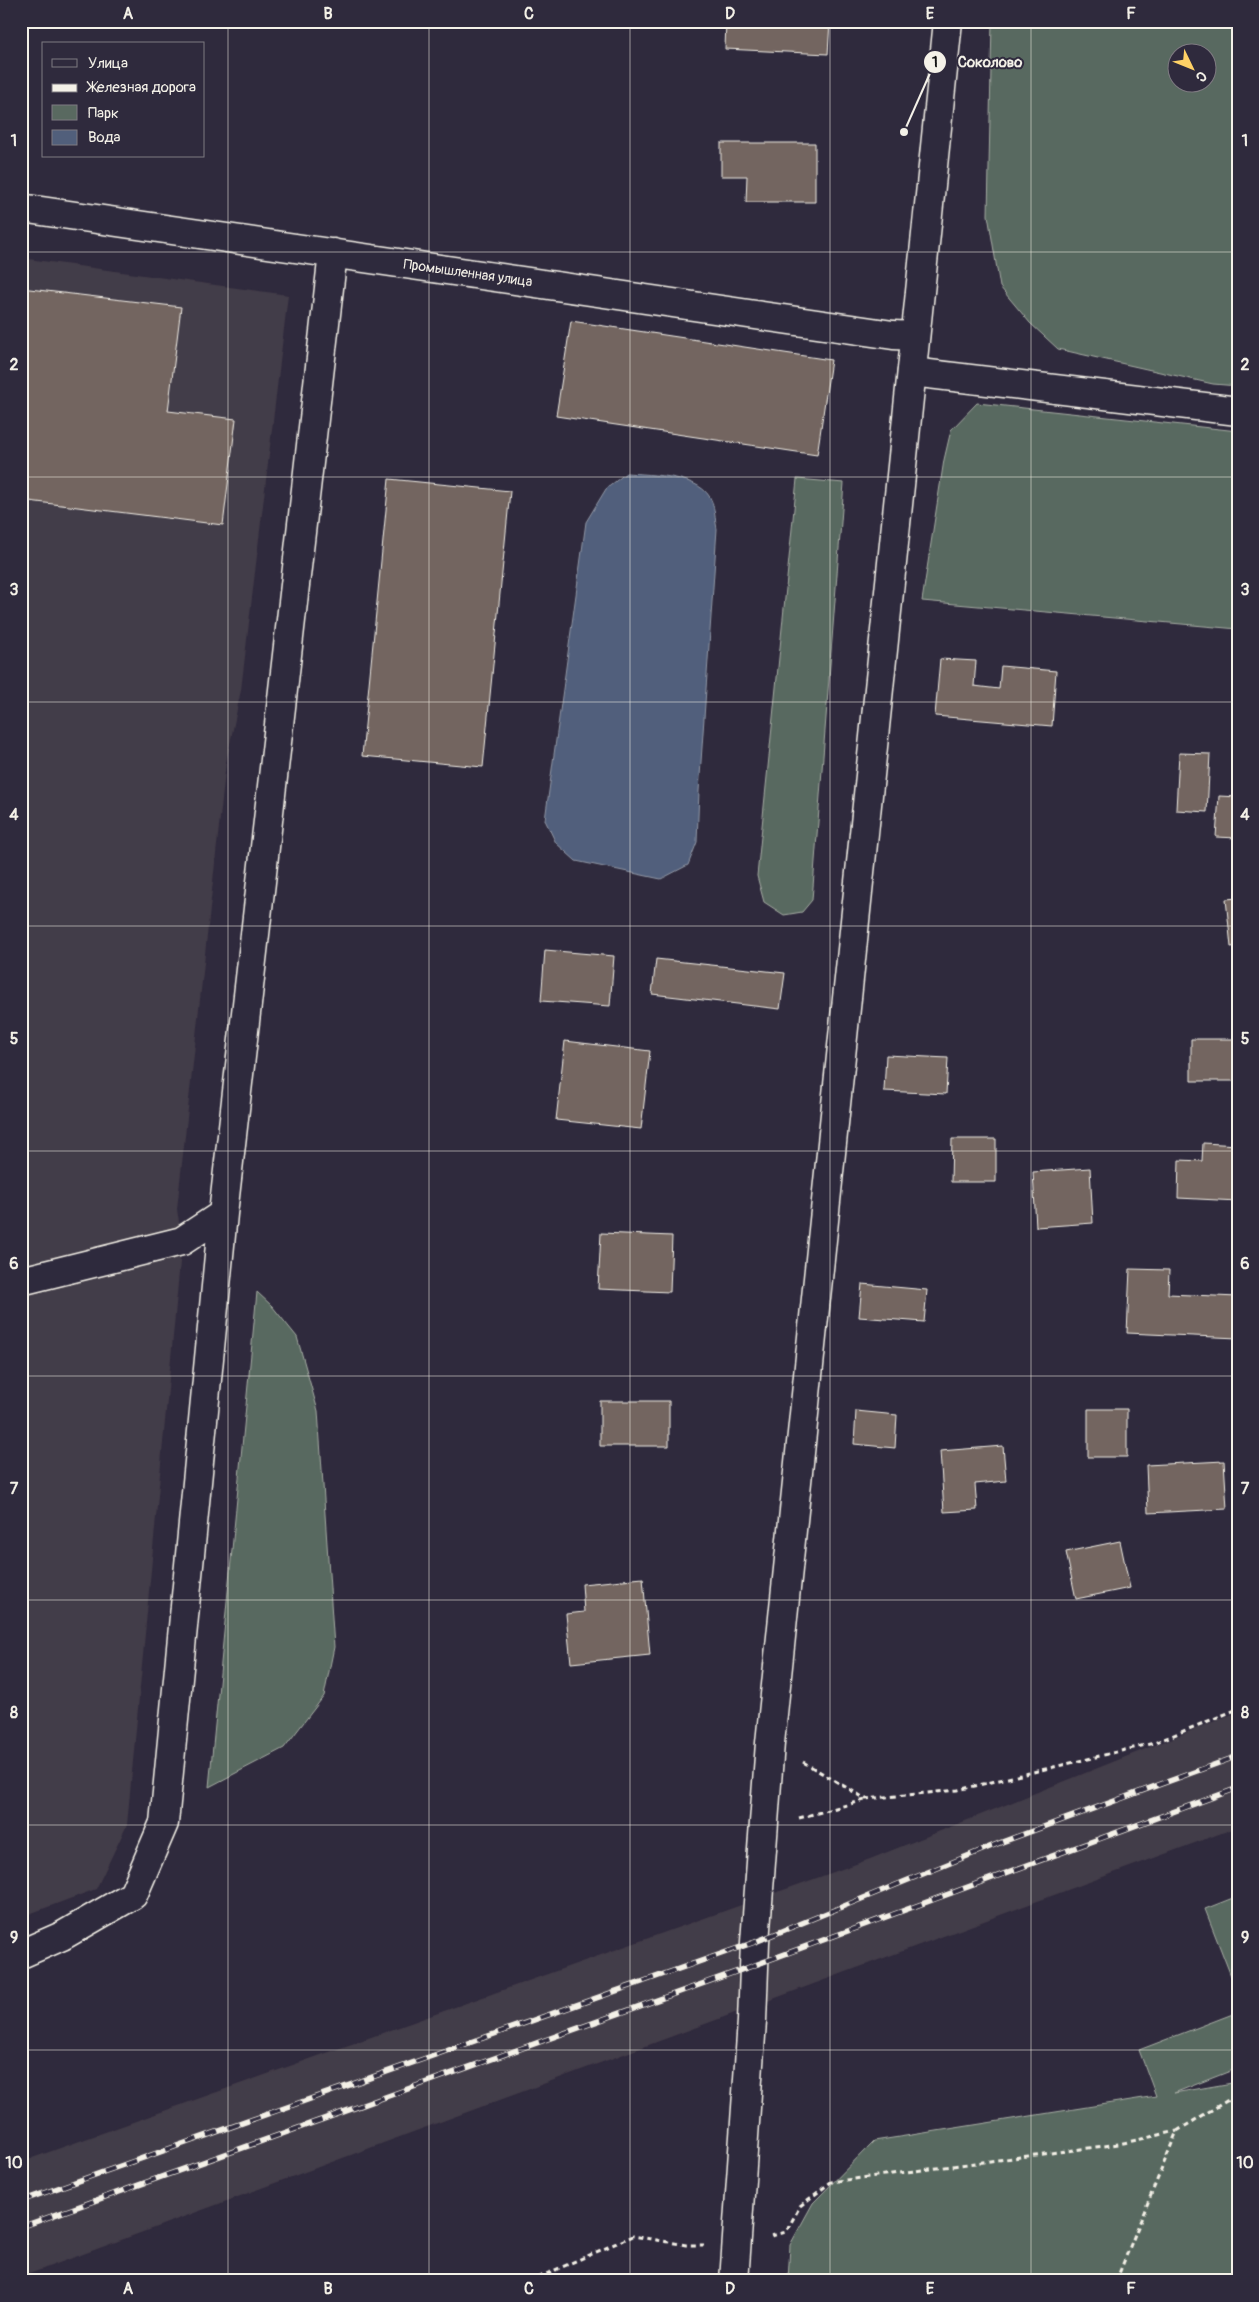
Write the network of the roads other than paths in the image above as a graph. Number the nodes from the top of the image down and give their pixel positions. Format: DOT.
graph roads {
  1 [pos="948,21"];
  2 [pos="21,208"];
  3 [pos="333,253"];
  4 [pos="916,336"];
  5 [pos="912,372"];
  6 [pos="1238,411"];
  7 [pos="223,1214"];
  8 [pos="21,1281"];
  9 [pos="21,1954"];
  10 [pos="734,2281"];
  1 -- 4 [label="main road"];
  2 -- 3 [label="main road, Промышленная улица"];
  3 -- 4 [label="main road, Промышленная улица"];
  3 -- 7 [label="main road"];
  4 -- 5 [label="main road"];
  5 -- 6 [label="main road"];
  5 -- 10 [label="main road"];
  7 -- 8 [label="main road"];
  7 -- 9 [label="main road"];
}
